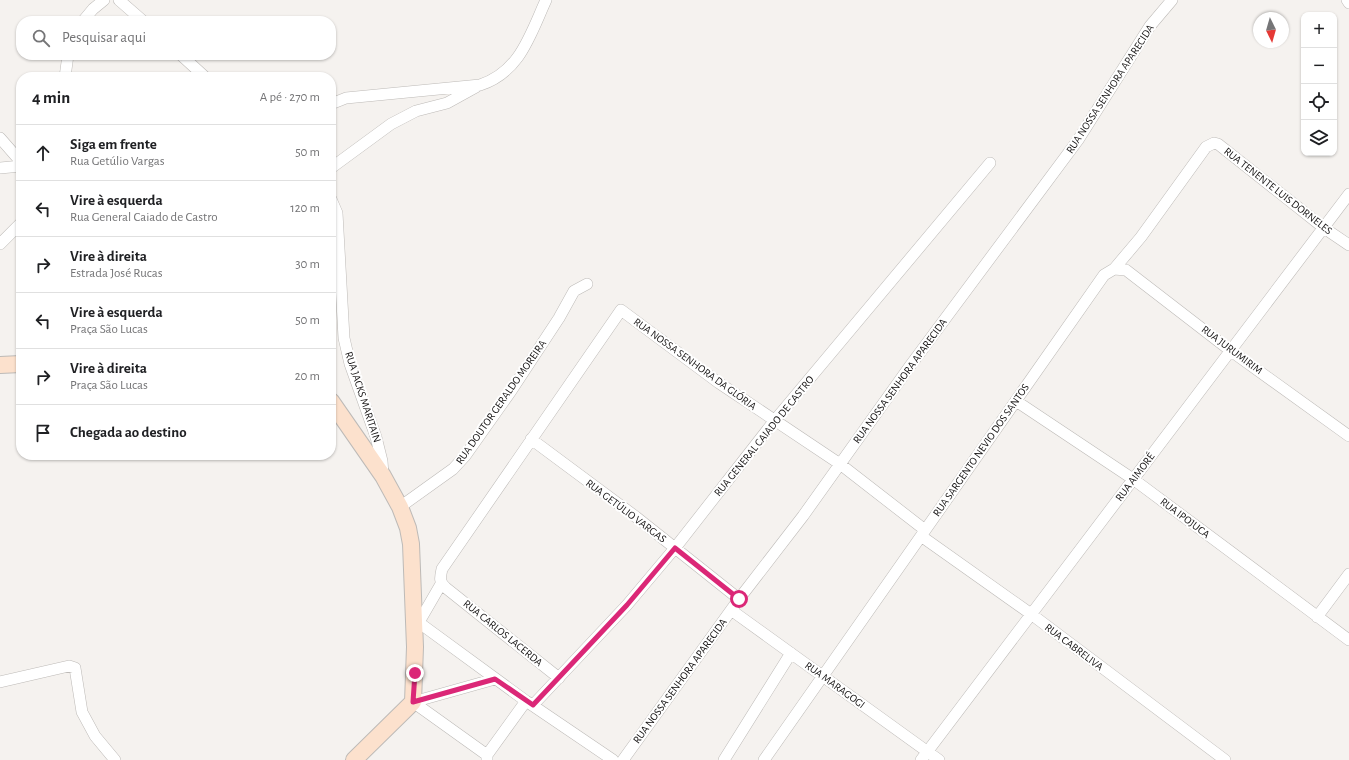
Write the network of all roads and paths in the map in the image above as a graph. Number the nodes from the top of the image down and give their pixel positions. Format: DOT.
graph roads {
  1 [pos="104,0"];
  2 [pos="119,0"];
  3 [pos="546,0"];
  4 [pos="1172,0"];
  5 [pos="1347,0"];
  6 [pos="1349,3"];
  7 [pos="88,16"];
  8 [pos="137,16"];
  9 [pos="67,60"];
  10 [pos="186,60"];
  11 [pos="66,72"];
  12 [pos="199,72"];
  13 [pos="480,85"];
  14 [pos="336,102"];
  15 [pos="0,138"];
  16 [pos="1206,147"];
  17 [pos="16,156"];
  18 [pos="990,163"];
  19 [pos="336,164"];
  20 [pos="16,166"];
  21 [pos="0,168"];
  22 [pos="1349,194"];
  23 [pos="336,211"];
  24 [pos="16,228"];
  25 [pos="1324,228"];
  26 [pos="0,244"];
  27 [pos="1349,246"];
  28 [pos="1114,268"];
  29 [pos="587,284"];
  30 [pos="1231,350"];
  31 [pos="16,364"];
  32 [pos="0,365"];
  33 [pos="1016,401"];
  34 [pos="336,408"];
  35 [pos="775,420"];
  36 [pos="1349,436"];
  37 [pos="531,439"];
  38 [pos="840,464"];
  39 [pos="383,476"];
  40 [pos="1133,479"];
  41 [pos="400,507"];
  42 [pos="923,533"];
  43 [pos="675,548"];
  44 [pos="1349,574"];
  45 [pos="444,586"];
  46 [pos="739,599"];
  47 [pos="731,610"];
  48 [pos="1031,614"];
  49 [pos="1317,617"];
  50 [pos="416,620"];
  51 [pos="1349,640"];
  52 [pos="791,653"];
  53 [pos="822,676"];
  54 [pos="559,678"];
  55 [pos="495,679"];
  56 [pos="0,682"];
  57 [pos="413,702"];
  58 [pos="529,703"];
  59 [pos="924,756"];
  60 [pos="487,757"];
  61 [pos="115,760"];
  62 [pos="354,760"];
  63 [pos="612,760"];
  64 [pos="623,760"];
  65 [pos="724,760"];
  66 [pos="764,760"];
  67 [pos="939,760"];
  68 [pos="1225,760"];
  1 -- 7 [label="street"];
  2 -- 8 [label="street"];
  3 -- 13 [label="street"];
  4 -- 38 [label="street, RUA NOSSA SENHORA APARECIDA"];
  5 -- 6 [label="street"];
  9 -- 11 [label="street"];
  10 -- 12 [label="street"];
  13 -- 14 [label="street"];
  13 -- 19 [label="street"];
  15 -- 17 [label="street"];
  16 -- 25 [label="street, RUA TENENTE LUIS DORNELES"];
  16 -- 28 [label="street, RUA SARGENTO NEVIO DOS SANTOS"];
  18 -- 35 [label="street, RUA GENERAL CAIADO DE CASTRO"];
  20 -- 21 [label="street"];
  22 -- 25 [label="street, RUA AIMORÉ"];
  23 -- 39 [label="street, RUA JACKS MARITAIN"];
  24 -- 26 [label="street"];
  25 -- 27 [label="street, RUA TENENTE LUIS DORNELES"];
  25 -- 30 [label="street, RUA AIMORÉ"];
  28 -- 30 [label="street, RUA JURUMIRIM"];
  28 -- 33 [label="street, RUA SARGENTO NEVIO DOS SANTOS"];
  29 -- 41 [label="street, RUA DOUTOR GERALDO MOREIRA"];
  30 -- 36 [label="street, RUA JURUMIRIM"];
  30 -- 40 [label="street, RUA AIMORÉ"];
  31 -- 32 [label="street"];
  33 -- 40 [label="street, RUA IPOJUCA"];
  33 -- 42 [label="street, RUA SARGENTO NEVIO DOS SANTOS"];
  34 -- 39 [label="street"];
  35 -- 37 [label="street, RUA NOSSA SENHORA DA GLÓRIA"];
  35 -- 38 [label="street, RUA NOSSA SENHORA DA GLÓRIA"];
  35 -- 43 [label="street, RUA GENERAL CAIADO DE CASTRO"];
  37 -- 43 [label="street, RUA GETÚLIO VARGAS"];
  37 -- 45 [label="street"];
  38 -- 42 [label="street, RUA NOSSA SENHORA DA GLÓRIA"];
  38 -- 46 [label="street, RUA NOSSA SENHORA APARECIDA"];
  39 -- 41 [label="street"];
  40 -- 48 [label="street, RUA AIMORÉ"];
  40 -- 49 [label="street, RUA IPOJUCA"];
  41 -- 50 [label="street"];
  42 -- 48 [label="street, RUA CABRELIVA"];
  42 -- 53 [label="street, RUA SARGENTO NEVIO DOS SANTOS"];
  43 -- 46 [label="street, RUA GETÚLIO VARGAS"];
  43 -- 54 [label="street, RUA GENERAL CAIADO DE CASTRO"];
  44 -- 49 [label="street"];
  45 -- 50 [label="street"];
  45 -- 54 [label="street, RUA CARLOS LACERDA"];
  46 -- 47 [label="street, RUA NOSSA SENHORA APARECIDA"];
  47 -- 52 [label="street, RUA MARAGOGI"];
  47 -- 64 [label="street, RUA NOSSA SENHORA APARECIDA"];
  48 -- 59 [label="street, RUA AIMORÉ"];
  48 -- 68 [label="street, RUA CABRELIVA"];
  49 -- 51 [label="street, RUA IPOJUCA"];
  50 -- 55 [label="street"];
  50 -- 57 [label="street"];
  52 -- 53 [label="street, RUA MARAGOGI"];
  52 -- 65 [label="street"];
  53 -- 59 [label="street, RUA MARAGOGI"];
  53 -- 66 [label="street, RUA SARGENTO NEVIO DOS SANTOS"];
  54 -- 58 [label="street, RUA GENERAL CAIADO DE CASTRO"];
  55 -- 57 [label="street"];
  55 -- 58 [label="street"];
  56 -- 61 [label="street"];
  57 -- 60 [label="street"];
  57 -- 62 [label="street"];
  58 -- 60 [label="street, RUA GENERAL CAIADO DE CASTRO"];
  58 -- 63 [label="street"];
  59 -- 67 [label="street, RUA MARAGOGI"];
}
